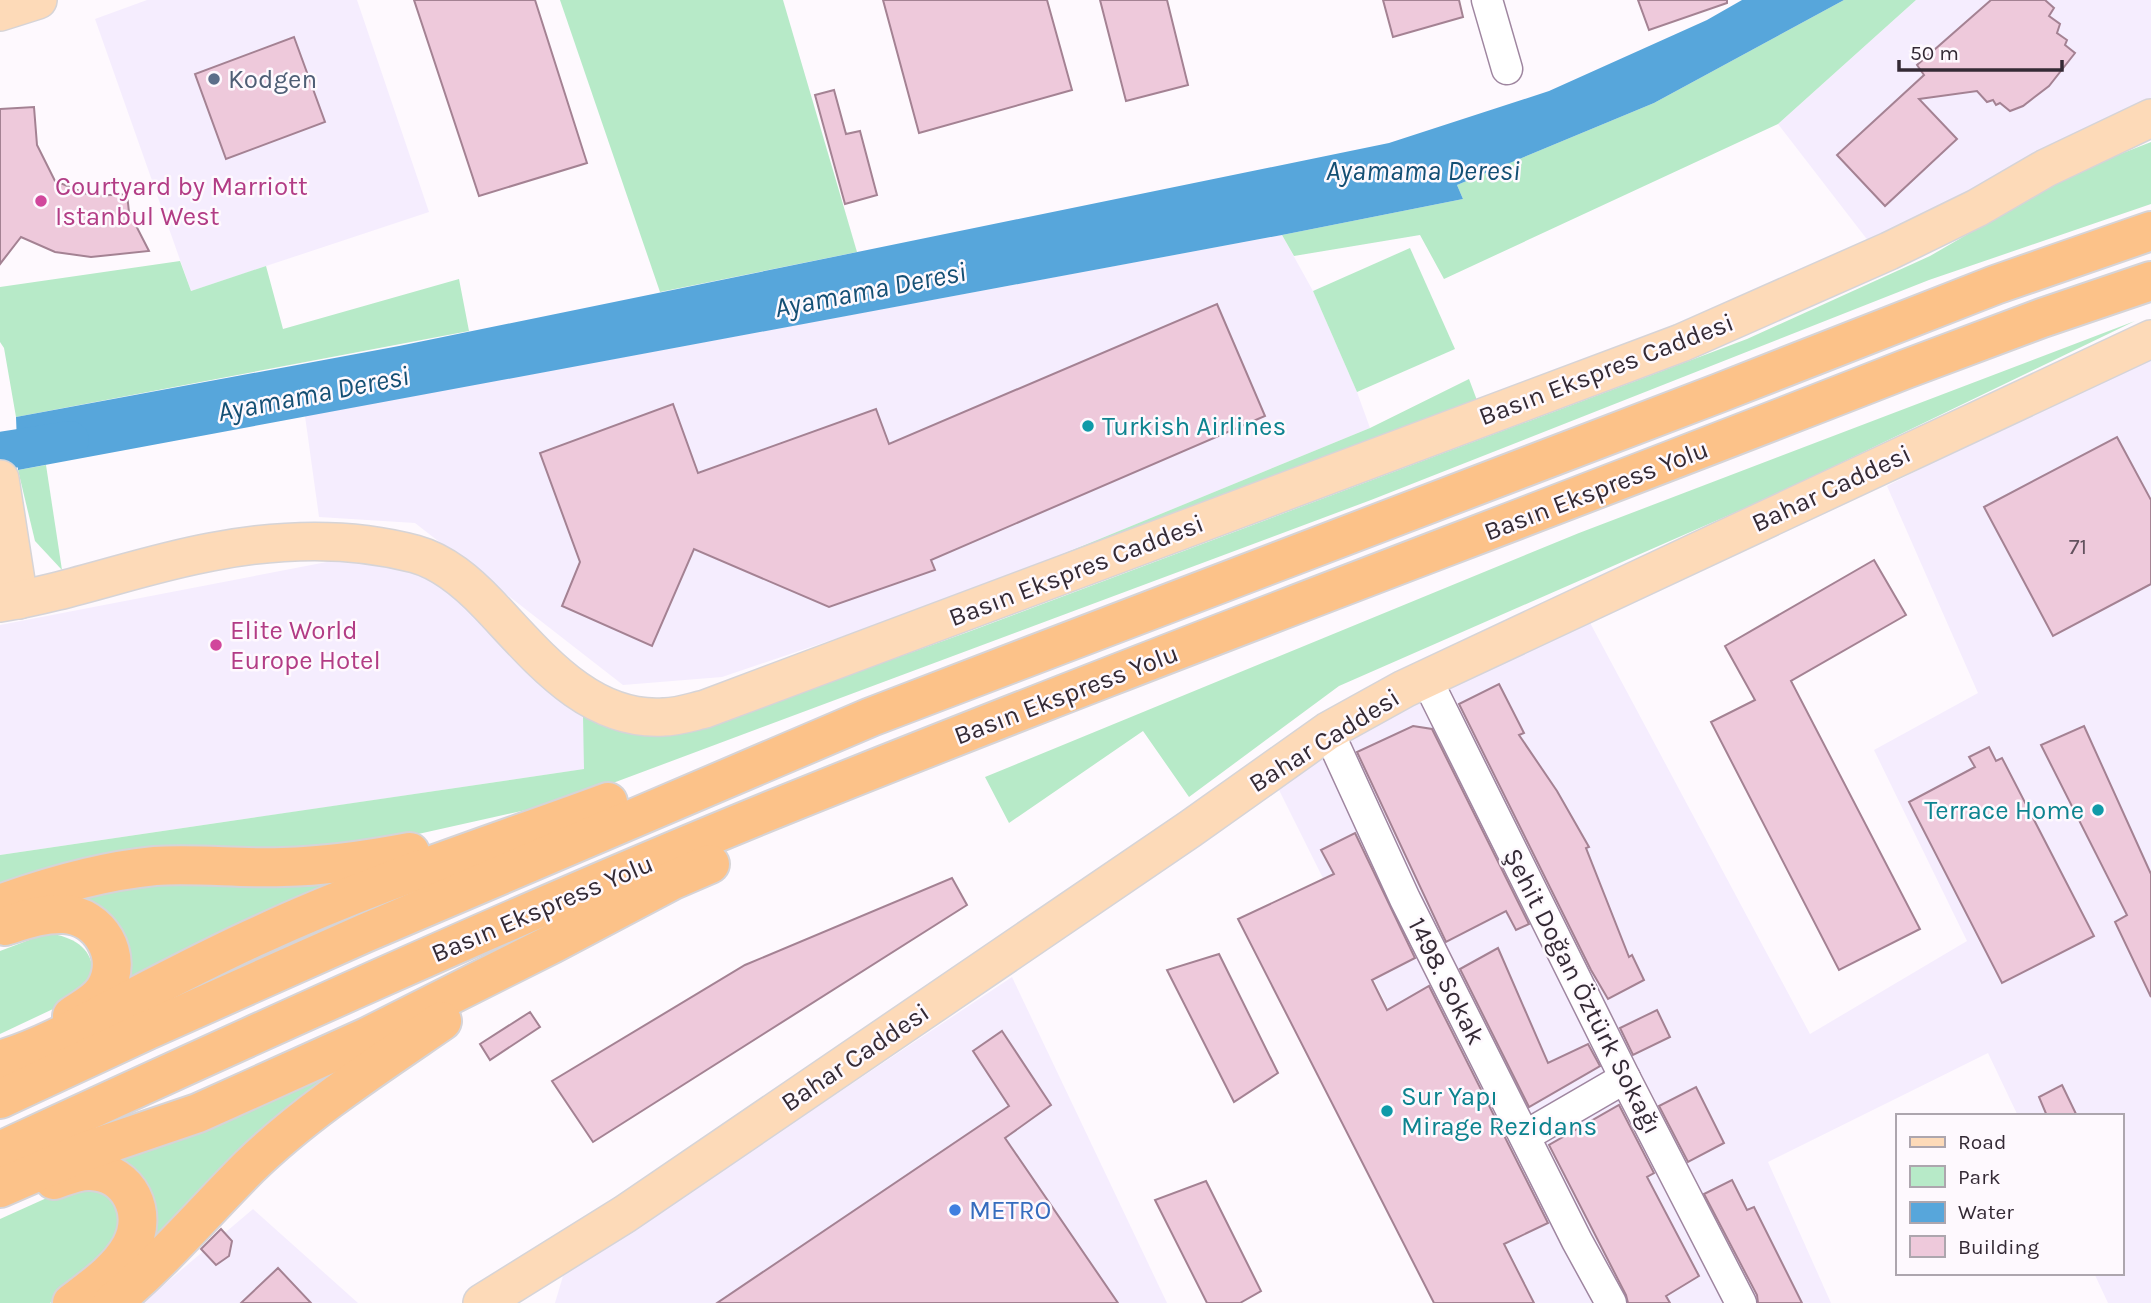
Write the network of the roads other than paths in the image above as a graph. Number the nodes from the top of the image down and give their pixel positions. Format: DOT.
graph roads {
  1 [pos="1487,0"];
  2 [pos="1507,69"];
  3 [pos="2151,118"];
  4 [pos="2151,231"];
  5 [pos="2151,281"];
  6 [pos="2151,339"];
  7 [pos="0,479"];
  8 [pos="10,601"];
  9 [pos="1426,678"];
  10 [pos="871,717"];
  11 [pos="1328,731"];
  12 [pos="953,737"];
  13 [pos="540,827"];
  14 [pos="0,904"];
  15 [pos="0,927"];
  16 [pos="552,944"];
  17 [pos="0,1055"];
  18 [pos="0,1060"];
  19 [pos="1625,1078"];
  20 [pos="0,1099"];
  21 [pos="1525,1136"];
  22 [pos="0,1151"];
  23 [pos="0,1188"];
  24 [pos="0,1201"];
  25 [pos="562,1254"];
  26 [pos="72,1303"];
  27 [pos="111,1303"];
  28 [pos="482,1303"];
  29 [pos="536,1303"];
  30 [pos="1611,1303"];
  31 [pos="1741,1303"];
  1 -- 2 [label="street"];
  3 -- 8 [label="main road, Basın Ekspres Caddesi"];
  4 -- 10 [label="highway, Basın Ekspress Yolu"];
  5 -- 12 [label="highway, Basın Ekspress Yolu"];
  6 -- 9 [label="main road, Bahar Caddesi"];
  7 -- 8 [label="main road"];
  9 -- 11 [label="main road, Bahar Caddesi"];
  9 -- 19 [label="street, Şehit Doğan Öztürk Sokağı"];
  10 -- 13 [label="highway"];
  10 -- 20 [label="highway, Basın Ekspress Yolu"];
  11 -- 21 [label="street, 1498. Sokak"];
  11 -- 25 [label="main road, Bahar Caddesi"];
  12 -- 16 [label="highway"];
  12 -- 22 [label="highway, Basın Ekspress Yolu"];
  13 -- 14 [label="highway"];
  13 -- 18 [label="highway"];
  15 -- 17 [label="highway"];
  16 -- 23 [label="highway"];
  16 -- 27 [label="highway"];
  19 -- 21 [label="street"];
  19 -- 31 [label="street, Şehit Doğan Öztürk Sokağı"];
  21 -- 30 [label="street, 1498. Sokak"];
  24 -- 26 [label="highway"];
  25 -- 28 [label="main road, Bahar Caddesi"];
  25 -- 29 [label="main road"];
}
